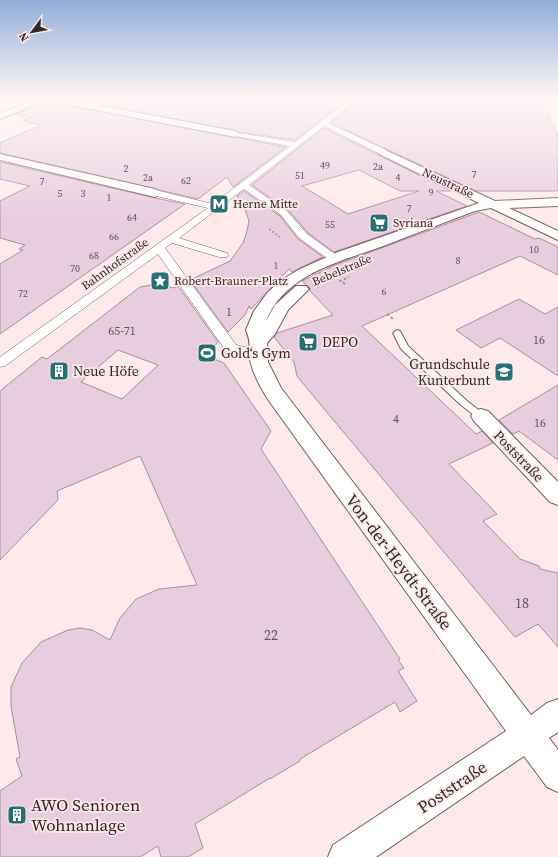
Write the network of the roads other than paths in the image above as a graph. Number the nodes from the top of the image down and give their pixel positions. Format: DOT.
graph roads {
  1 [pos="264,139"];
  2 [pos="301,139"];
  3 [pos="356,139"];
  4 [pos="294,144"];
  5 [pos="384,152"];
  6 [pos="0,157"];
  7 [pos="244,185"];
  8 [pos="155,193"];
  9 [pos="553,202"];
  10 [pos="495,205"];
  11 [pos="215,207"];
  12 [pos="554,234"];
  13 [pos="171,239"];
  14 [pos="159,248"];
  15 [pos="223,256"];
  16 [pos="334,258"];
  17 [pos="397,333"];
  18 [pos="258,347"];
  19 [pos="0,363"];
  20 [pos="481,416"];
  21 [pos="558,496"];
  22 [pos="558,714"];
  23 [pos="528,736"];
  24 [pos="558,776"];
  25 [pos="345,857"];
  1 -- 4 [label="street"];
  2 -- 4 [label="street, Bahnhofstraße"];
  3 -- 5 [label="street, Neustraße"];
  4 -- 7 [label="street, Bahnhofstraße"];
  5 -- 10 [label="street, Neustraße"];
  6 -- 8 [label="street"];
  7 -- 11 [label="street, Bahnhofstraße"];
  7 -- 16 [label="street"];
  8 -- 11 [label="street"];
  9 -- 10 [label="street, Bebelstraße"];
  9 -- 12 [label="street, Neustraße"];
  10 -- 12 [label="street, Neustraße"];
  10 -- 16 [label="street, Bebelstraße"];
  10 -- 18 [label="street, Bebelstraße"];
  11 -- 13 [label="street, Bahnhofstraße"];
  13 -- 14 [label="street, Bahnhofstraße"];
  13 -- 15 [label="street"];
  14 -- 18 [label="street"];
  14 -- 19 [label="street, Bahnhofstraße"];
  16 -- 18 [label="street, Bebelstraße"];
  17 -- 20 [label="lane"];
  18 -- 23 [label="street, Von-der-Heydt-Straße"];
  20 -- 21 [label="street, Poststraße"];
  22 -- 23 [label="street, Poststraße"];
  23 -- 24 [label="street, Von-der-Heydt-Straße"];
  23 -- 25 [label="street, Poststraße"];
}
